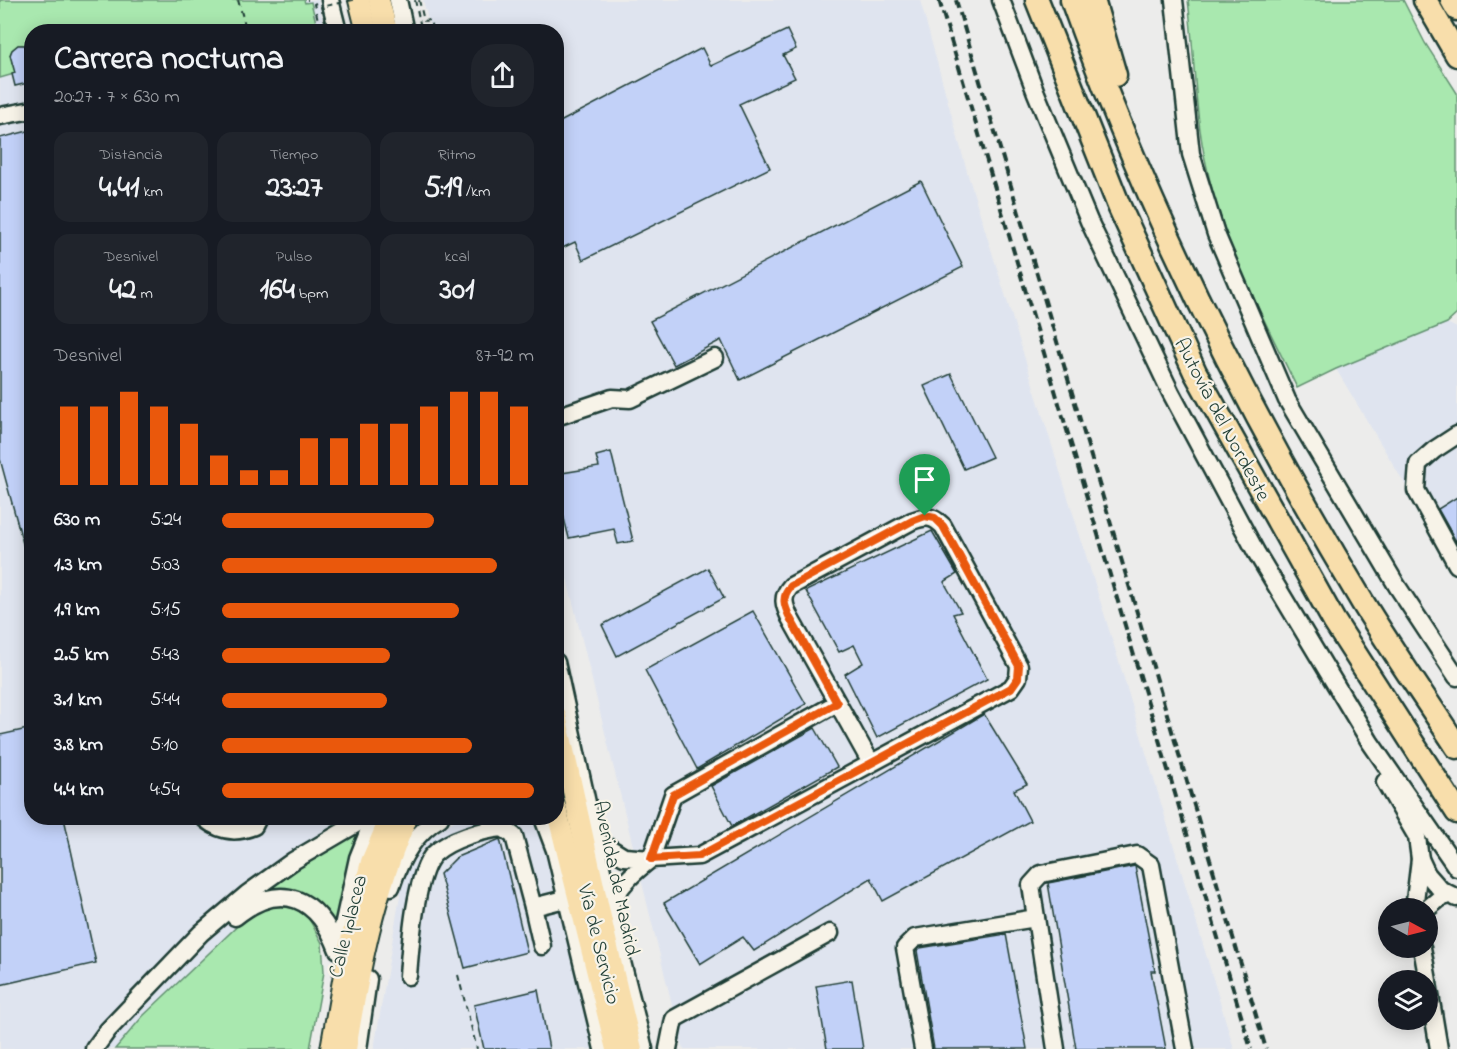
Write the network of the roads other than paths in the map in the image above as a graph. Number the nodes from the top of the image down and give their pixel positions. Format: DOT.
graph roads {
  1 [pos="330,0"];
  2 [pos="347,0"];
  3 [pos="359,0"];
  4 [pos="379,0"];
  5 [pos="398,0"];
  6 [pos="1000,0"];
  7 [pos="1036,0"];
  8 [pos="1072,0"];
  9 [pos="1093,0"];
  10 [pos="1174,0"];
  11 [pos="1425,0"];
  12 [pos="1452,0"];
  13 [pos="1457,9"];
  14 [pos="336,24"];
  15 [pos="352,24"];
  16 [pos="365,24"];
  17 [pos="385,24"];
  18 [pos="403,24"];
  19 [pos="1457,55"];
  20 [pos="24,112"];
  21 [pos="0,116"];
  22 [pos="715,358"];
  23 [pos="564,414"];
  24 [pos="1457,435"];
  25 [pos="1314,517"];
  26 [pos="1457,565"];
  27 [pos="1457,677"];
  28 [pos="564,698"];
  29 [pos="837,703"];
  30 [pos="1370,742"];
  31 [pos="1457,747"];
  32 [pos="564,750"];
  33 [pos="871,763"];
  34 [pos="1457,812"];
  35 [pos="215,825"];
  36 [pos="255,825"];
  37 [pos="354,825"];
  38 [pos="371,825"];
  39 [pos="387,825"];
  40 [pos="414,825"];
  41 [pos="546,825"];
  42 [pos="560,825"];
  43 [pos="595,839"];
  44 [pos="438,851"];
  45 [pos="651,859"];
  46 [pos="1420,859"];
  47 [pos="1457,868"];
  48 [pos="1453,897"];
  49 [pos="565,898"];
  50 [pos="1415,898"];
  51 [pos="1438,900"];
  52 [pos="609,906"];
  53 [pos="533,907"];
  54 [pos="1036,918"];
  55 [pos="830,933"];
  56 [pos="542,946"];
  57 [pos="338,950"];
  58 [pos="408,976"];
  59 [pos="151,986"];
  60 [pos="1436,1030"];
  61 [pos="94,1049"];
  62 [pos="330,1049"];
  63 [pos="346,1049"];
  64 [pos="358,1049"];
  65 [pos="603,1049"];
  66 [pos="616,1049"];
  67 [pos="632,1049"];
  68 [pos="644,1049"];
  69 [pos="668,1049"];
  70 [pos="923,1049"];
  71 [pos="1056,1049"];
  72 [pos="1185,1049"];
  73 [pos="1439,1049"];
  1 -- 14 [label="street"];
  2 -- 15 [label="main road"];
  3 -- 16 [label="main road"];
  4 -- 17 [label="main road"];
  5 -- 18 [label="street"];
  6 -- 30 [label="street"];
  7 -- 34 [label="highway, Autovía del Nordeste"];
  8 -- 25 [label="highway, Autovía del Nordeste"];
  9 -- 25 [label="highway"];
  10 -- 27 [label="street"];
  11 -- 19 [label="highway"];
  12 -- 13 [label="highway"];
  20 -- 21 [label="street"];
  22 -- 23 [label="street"];
  24 -- 26 [label="street"];
  25 -- 31 [label="highway, Autovía del Nordeste"];
  28 -- 43 [label="street"];
  29 -- 33 [label="street"];
  29 -- 33 [label="street"];
  29 -- 45 [label="street"];
  30 -- 46 [label="street"];
  30 -- 47 [label="street"];
  32 -- 67 [label="main road, Avenida de Madrid"];
  33 -- 45 [label="street"];
  35 -- 36 [label="street"];
  37 -- 59 [label="street"];
  38 -- 57 [label="street"];
  39 -- 62 [label="main road, Calle Iplacea"];
  40 -- 44 [label="street"];
  40 -- 63 [label="main road, Calle Iplacea"];
  40 -- 64 [label="street"];
  41 -- 49 [label="street, Vía de Servicio"];
  42 -- 66 [label="main road, Avenida de Madrid"];
  43 -- 45 [label="street"];
  43 -- 52 [label="street"];
  44 -- 53 [label="street"];
  44 -- 58 [label="street"];
  45 -- 52 [label="street"];
  46 -- 48 [label="street"];
  46 -- 50 [label="street"];
  48 -- 51 [label="street"];
  49 -- 53 [label="street"];
  49 -- 65 [label="street, Vía de Servicio"];
  52 -- 68 [label="street"];
  53 -- 56 [label="street"];
  54 -- 70 [label="street"];
  54 -- 71 [label="street"];
  54 -- 72 [label="street"];
  55 -- 69 [label="street"];
  57 -- 59 [label="street"];
  57 -- 62 [label="street"];
  59 -- 61 [label="street"];
  60 -- 73 [label="street"];
}
